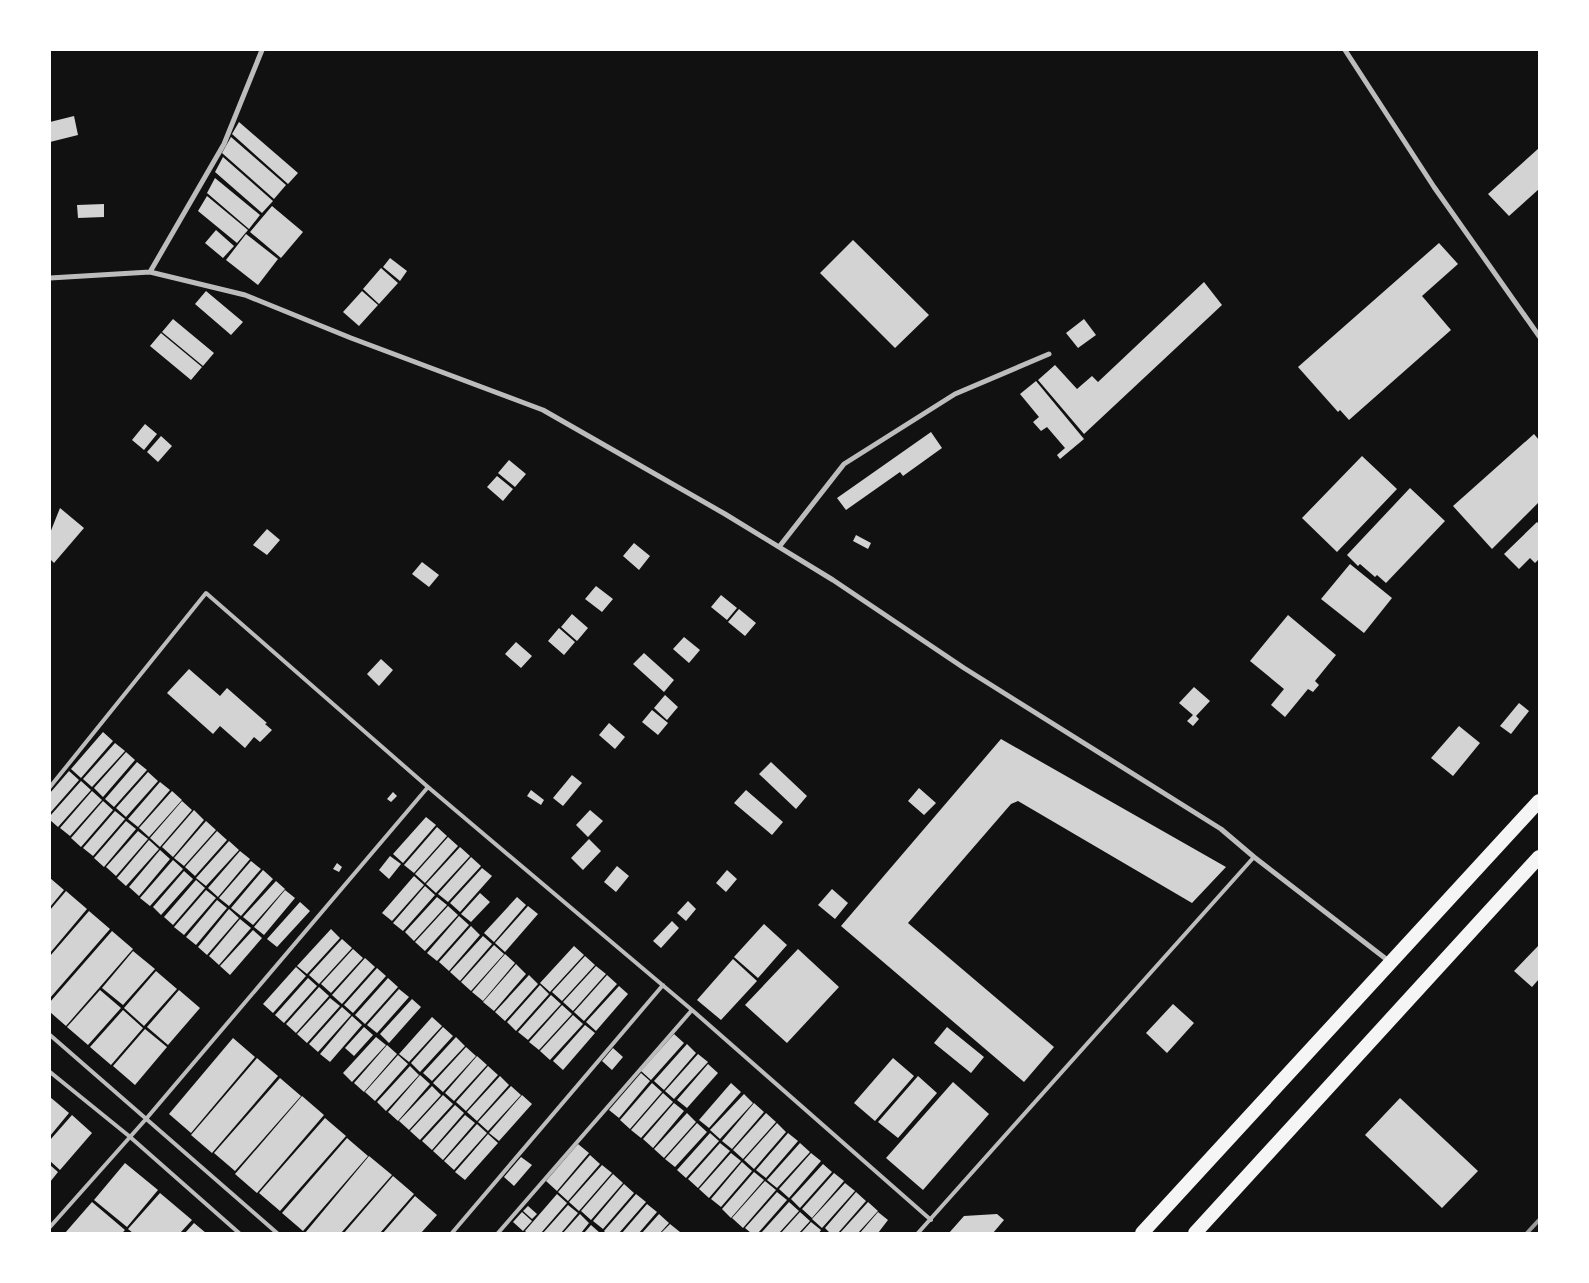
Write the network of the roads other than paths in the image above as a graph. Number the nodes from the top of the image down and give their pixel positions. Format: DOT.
graph roads {
  1 [pos="262,50"];
  2 [pos="1346,50"];
  3 [pos="150,272"];
  4 [pos="50,278"];
  5 [pos="1539,336"];
  6 [pos="1049,354"];
  7 [pos="779,547"];
  8 [pos="50,787"];
  9 [pos="428,787"];
  10 [pos="1539,801"];
  11 [pos="1254,857"];
  12 [pos="1539,857"];
  13 [pos="1390,962"];
  14 [pos="662,985"];
  15 [pos="692,1010"];
  16 [pos="50,1035"];
  17 [pos="50,1072"];
  18 [pos="146,1119"];
  19 [pos="129,1136"];
  20 [pos="931,1220"];
  21 [pos="50,1227"];
  22 [pos="239,1233"];
  23 [pos="277,1233"];
  24 [pos="452,1233"];
  25 [pos="498,1233"];
  26 [pos="918,1233"];
  27 [pos="1142,1233"];
  28 [pos="1195,1233"];
  1 -- 3 [label="street"];
  2 -- 5 [label="street"];
  3 -- 4 [label="street"];
  3 -- 7 [label="street"];
  6 -- 7 [label="street"];
  7 -- 11 [label="street"];
  8 -- 9 [label="lane"];
  9 -- 14 [label="lane"];
  9 -- 18 [label="lane"];
  10 -- 13 [label="highway"];
  11 -- 13 [label="street"];
  11 -- 20 [label="lane"];
  12 -- 28 [label="highway"];
  13 -- 27 [label="highway"];
  14 -- 15 [label="lane"];
  14 -- 24 [label="lane"];
  15 -- 20 [label="lane"];
  15 -- 25 [label="lane"];
  16 -- 18 [label="lane"];
  17 -- 19 [label="lane"];
  18 -- 19 [label="lane"];
  18 -- 23 [label="lane"];
  19 -- 21 [label="lane"];
  19 -- 22 [label="lane"];
  20 -- 26 [label="lane"];
}
